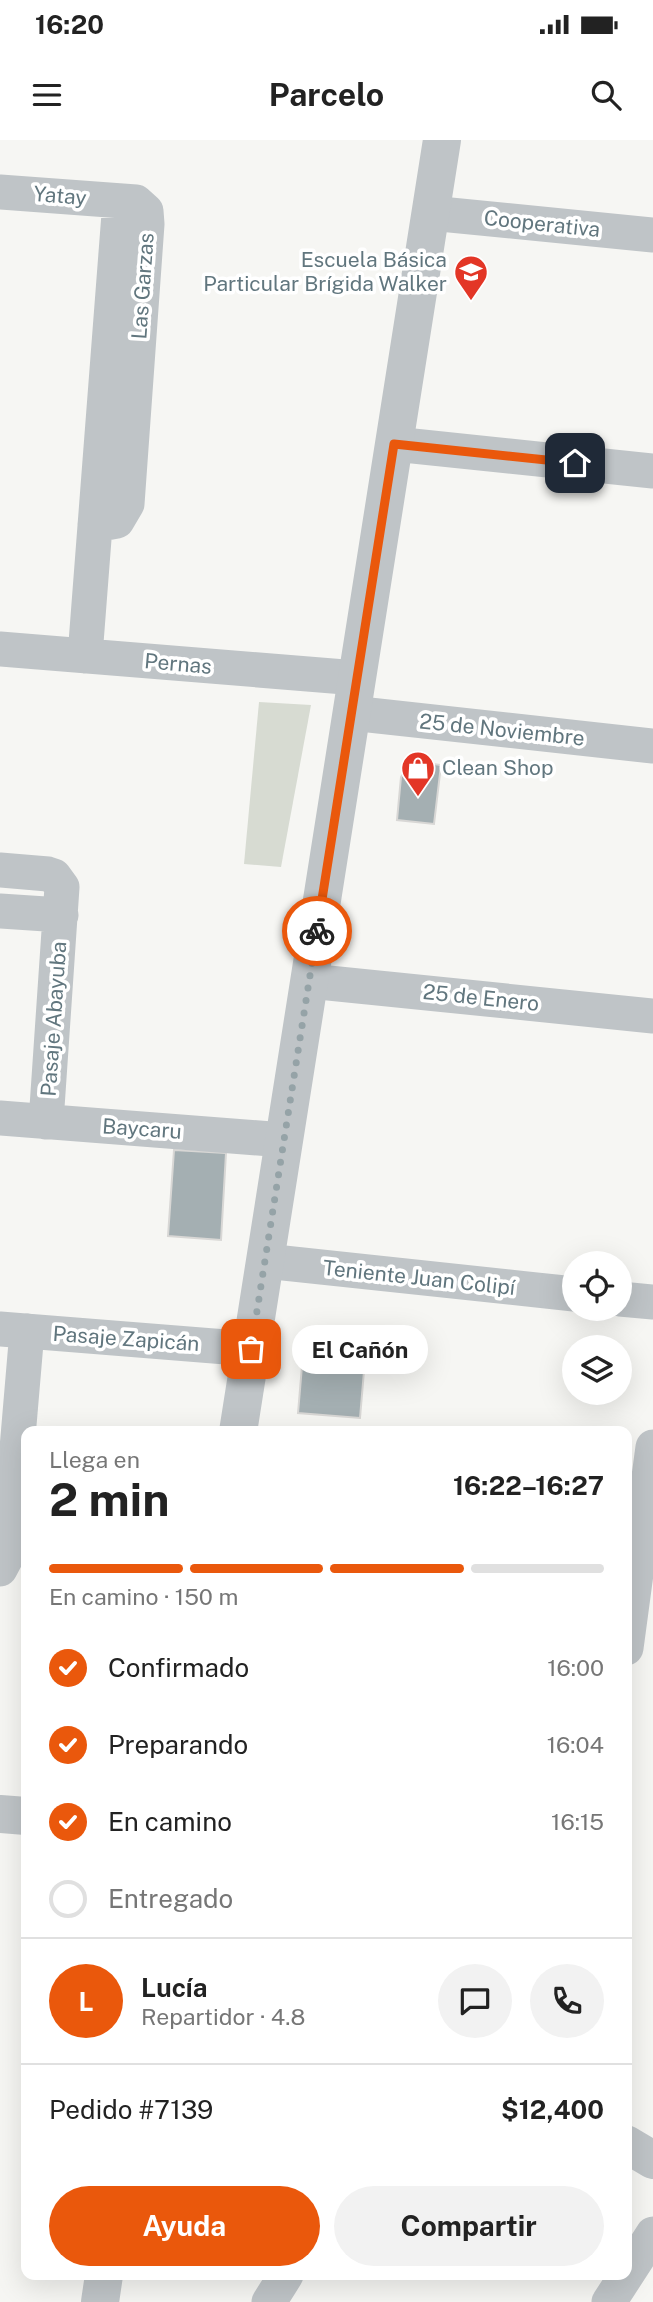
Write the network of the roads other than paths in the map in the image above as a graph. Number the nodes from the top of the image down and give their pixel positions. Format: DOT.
graph roads {
  1 [pos="442,140"];
  2 [pos="0,191"];
  3 [pos="120,201"];
  4 [pos="430,213"];
  5 [pos="653,235"];
  6 [pos="394,444"];
  7 [pos="653,471"];
  8 [pos="0,649"];
  9 [pos="85,656"];
  10 [pos="354,696"];
  11 [pos="653,746"];
  12 [pos="0,870"];
  13 [pos="0,911"];
  14 [pos="61,915"];
  15 [pos="309,981"];
  16 [pos="653,1016"];
  17 [pos="0,1118"];
  18 [pos="46,1122"];
  19 [pos="284,1140"];
  20 [pos="265,1261"];
  21 [pos="562,1293"];
  22 [pos="632,1299"];
  23 [pos="653,1302"];
  24 [pos="14,1330"];
  25 [pos="251,1349"];
  26 [pos="239,1426"];
  27 [pos="653,1447"];
  28 [pos="3,1548"];
  29 [pos="632,1603"];
  30 [pos="0,1814"];
  31 [pos="21,1816"];
  32 [pos="632,2148"];
  33 [pos="653,2160"];
  34 [pos="653,2234"];
  35 [pos="632,2266"];
  36 [pos="103,2280"];
  37 [pos="283,2280"];
  38 [pos="623,2280"];
  39 [pos="100,2302"];
  40 [pos="269,2302"];
  41 [pos="609,2302"];
  1 -- 4 [label="street"];
  2 -- 3 [label="street, Yatay"];
  3 -- 9 [label="street, Las Garzas"];
  4 -- 5 [label="street, Cooperativa"];
  4 -- 6 [label="street"];
  6 -- 7 [label="street"];
  6 -- 10 [label="street"];
  8 -- 9 [label="street, Pernas"];
  9 -- 10 [label="street, Pernas"];
  10 -- 11 [label="street, 25 de Noviembre"];
  10 -- 15 [label="street"];
  12 -- 14 [label="street, Pasaje Abayuba"];
  13 -- 14 [label="street, Pasaje Abayuba"];
  14 -- 18 [label="street, Pasaje Abayuba"];
  15 -- 16 [label="street, 25 de Enero"];
  15 -- 19 [label="street"];
  17 -- 18 [label="street, Baycaru"];
  18 -- 19 [label="street, Baycaru"];
  19 -- 20 [label="street"];
  20 -- 21 [label="street, Teniente Juan Colipí"];
  20 -- 25 [label="street"];
  22 -- 23 [label="street"];
  24 -- 25 [label="street, Pasaje Zapicán"];
  24 -- 28 [label="street"];
  25 -- 26 [label="street"];
  27 -- 29 [label="street"];
  30 -- 31 [label="street"];
  32 -- 33 [label="street"];
  34 -- 35 [label="street"];
  36 -- 39 [label="street"];
  37 -- 40 [label="street"];
  38 -- 41 [label="street"];
}
